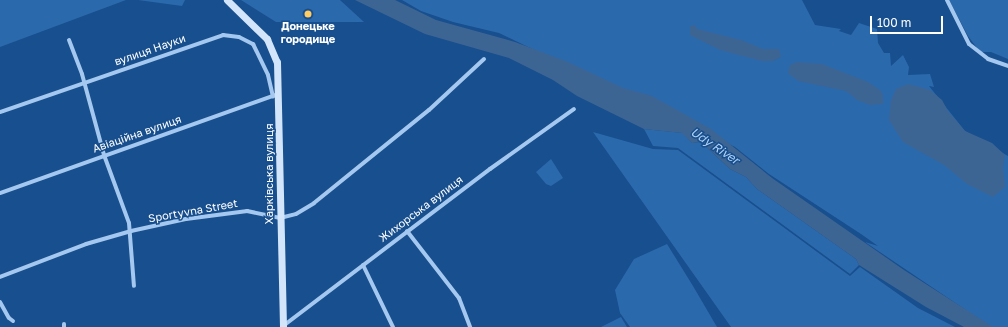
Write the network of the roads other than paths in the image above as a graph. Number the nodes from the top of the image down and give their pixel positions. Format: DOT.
graph roads {
  1 [pos="227,0"];
  2 [pos="947,0"];
  3 [pos="69,40"];
  4 [pos="484,59"];
  5 [pos="1008,66"];
  6 [pos="84,82"];
  7 [pos="276,95"];
  8 [pos="574,109"];
  9 [pos="0,112"];
  10 [pos="104,155"];
  11 [pos="0,193"];
  12 [pos="280,218"];
  13 [pos="131,231"];
  14 [pos="407,231"];
  15 [pos="363,265"];
  16 [pos="0,277"];
  17 [pos="134,286"];
  18 [pos="0,302"];
  19 [pos="13,320"];
  20 [pos="282,327"];
  21 [pos="393,327"];
  22 [pos="470,327"];
  1 -- 7 [label="main road, Харківська вулиця"];
  2 -- 5 [label="street"];
  3 -- 6 [label="street"];
  4 -- 12 [label="street, Sportyvna Street"];
  6 -- 7 [label="street, вулиця Науки"];
  6 -- 9 [label="street, вулиця Науки"];
  6 -- 10 [label="street"];
  7 -- 10 [label="street, Авіаційна вулиця"];
  7 -- 12 [label="main road, Харківська вулиця"];
  8 -- 14 [label="street, Жихорська вулиця"];
  10 -- 11 [label="street, Авіаційна вулиця"];
  10 -- 13 [label="street"];
  12 -- 13 [label="street, Sportyvna Street"];
  12 -- 20 [label="main road, Харківська вулиця"];
  13 -- 16 [label="street, Sportyvna Street"];
  13 -- 17 [label="street"];
  14 -- 15 [label="street, Жихорська вулиця"];
  14 -- 22 [label="street"];
  15 -- 20 [label="street, Жихорська вулиця"];
  15 -- 21 [label="street"];
  18 -- 19 [label="street"];
}
